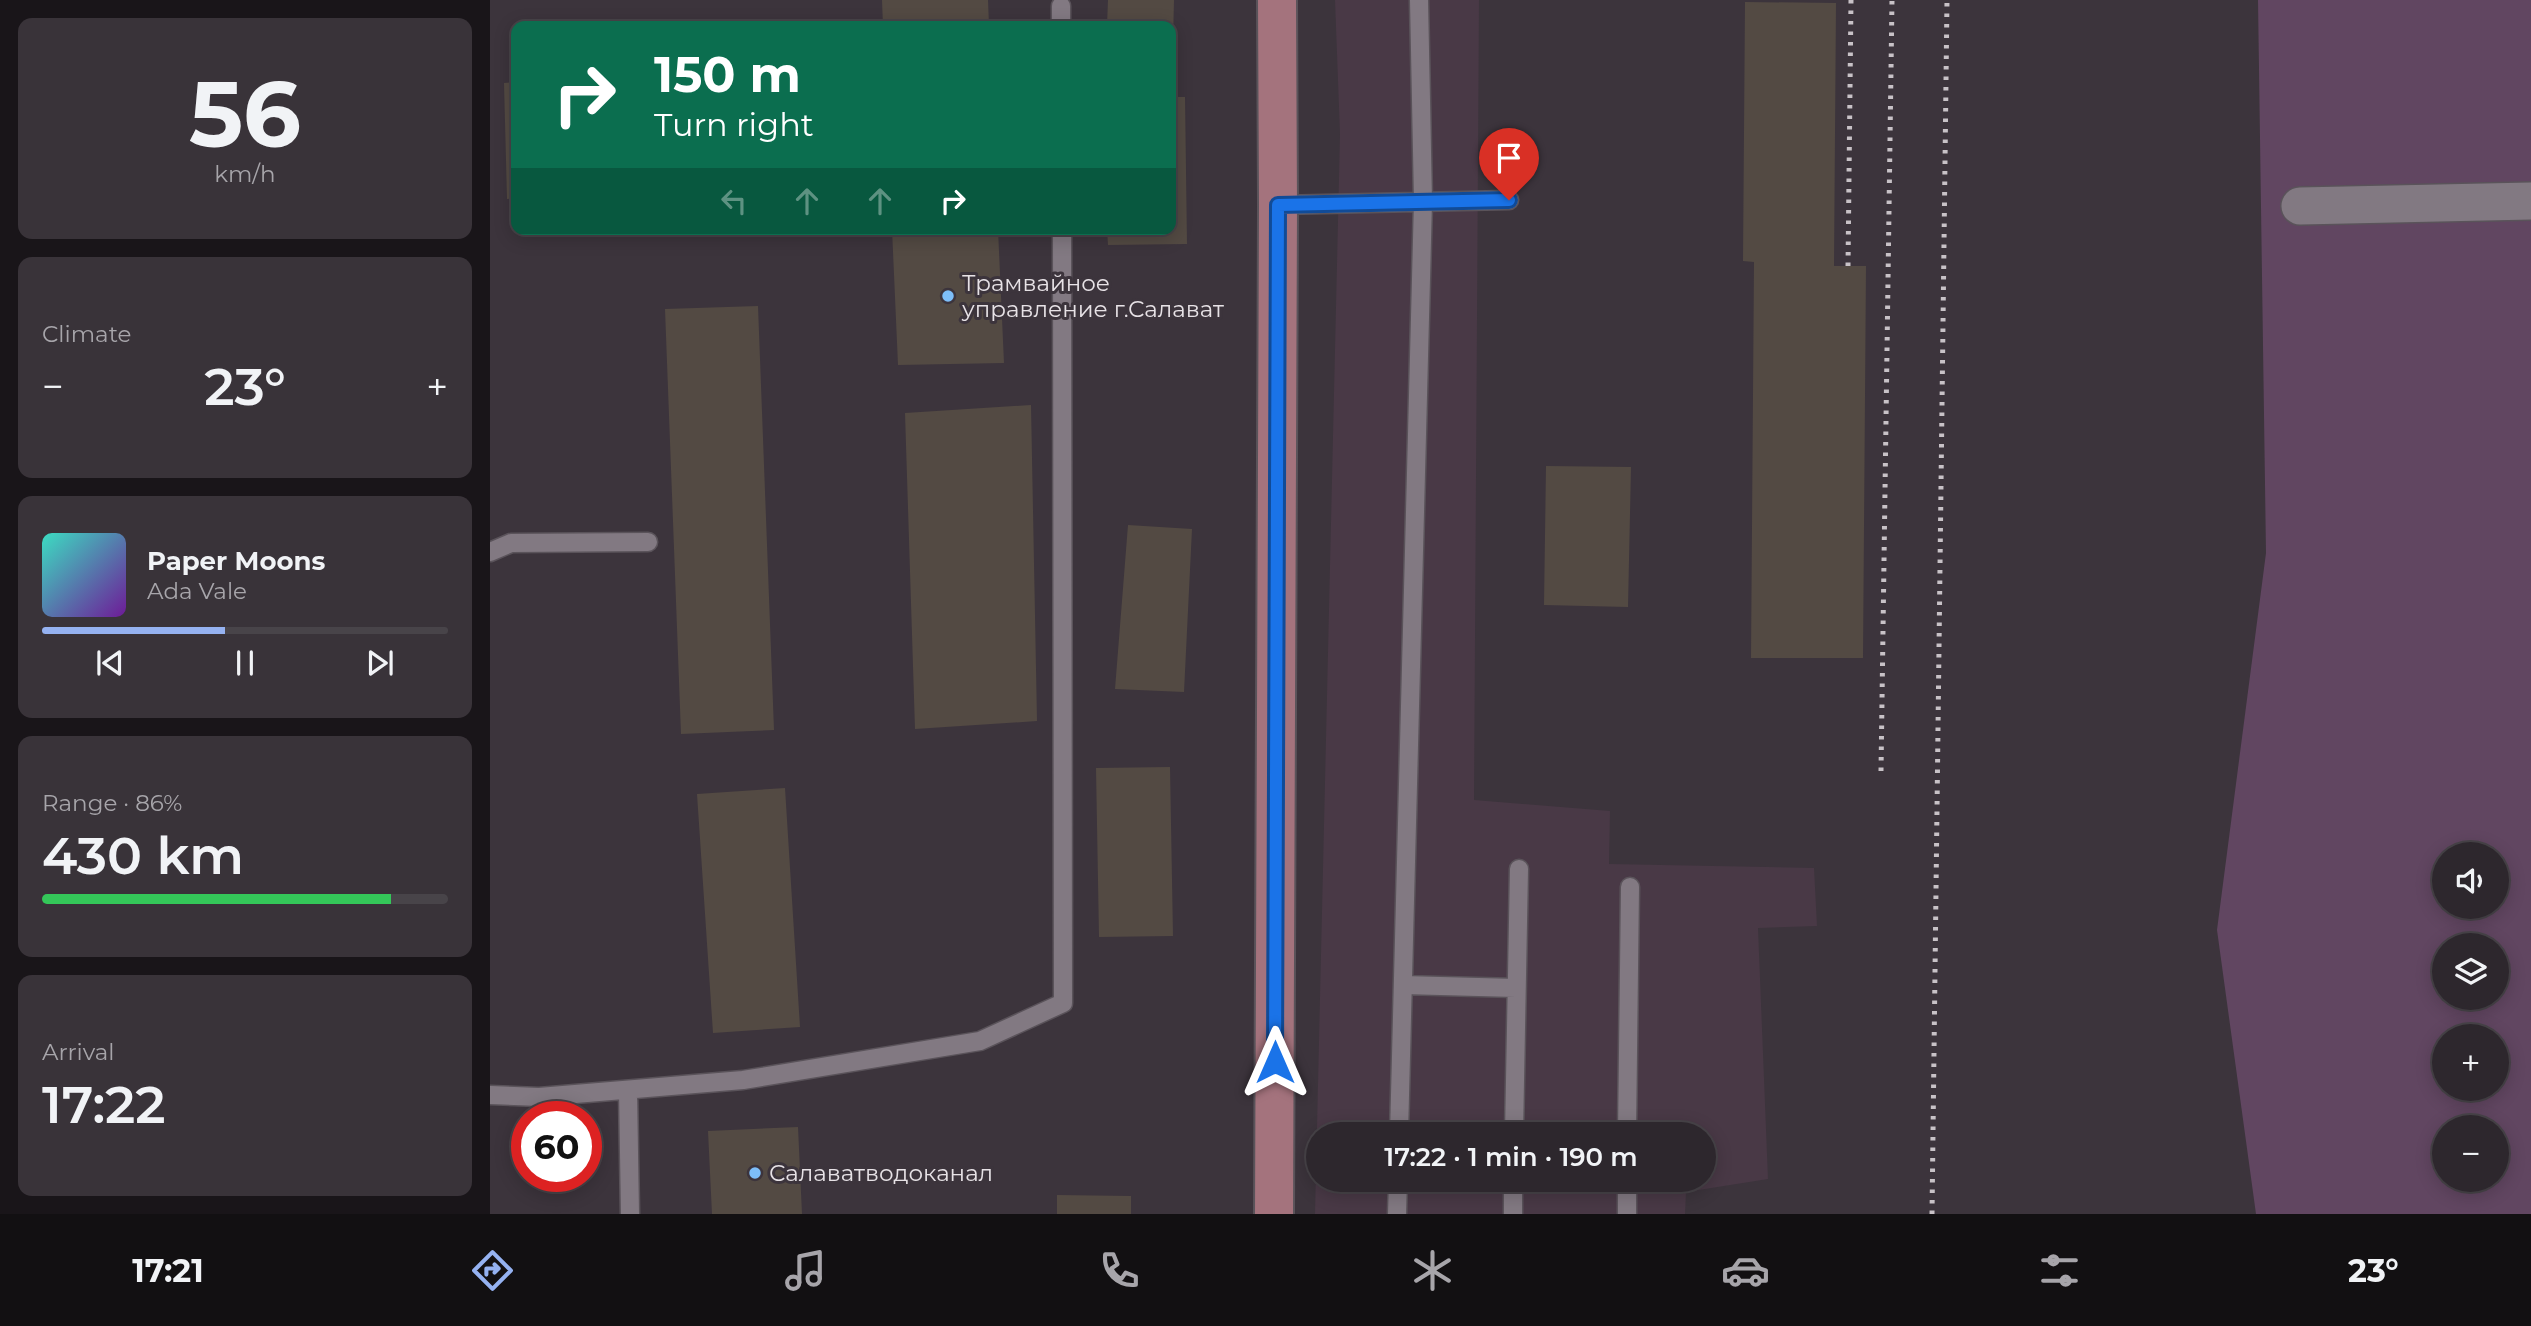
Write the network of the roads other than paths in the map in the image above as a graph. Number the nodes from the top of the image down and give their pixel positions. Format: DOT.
graph roads {
  1 [pos="1277,0"];
  2 [pos="1419,0"];
  3 [pos="1061,6"];
  4 [pos="1061,21"];
  5 [pos="1509,200"];
  6 [pos="1423,201"];
  7 [pos="2531,201"];
  8 [pos="1278,205"];
  9 [pos="2300,206"];
  10 [pos="1062,235"];
  11 [pos="648,542"];
  12 [pos="490,552"];
  13 [pos="1518,869"];
  14 [pos="1630,887"];
  15 [pos="1403,985"];
  16 [pos="1517,988"];
  17 [pos="628,1090"];
  18 [pos="490,1095"];
  19 [pos="1399,1122"];
  20 [pos="1514,1122"];
  21 [pos="1627,1122"];
  22 [pos="1398,1192"];
  23 [pos="1513,1192"];
  24 [pos="1627,1192"];
  25 [pos="630,1214"];
  26 [pos="1274,1214"];
  27 [pos="1397,1214"];
  28 [pos="1513,1214"];
  29 [pos="1626,1214"];
  1 -- 8 [label="main road"];
  2 -- 6 [label="lane"];
  3 -- 4 [label="lane"];
  5 -- 6 [label="lane"];
  6 -- 8 [label="lane"];
  6 -- 15 [label="lane"];
  7 -- 9 [label="street"];
  8 -- 26 [label="main road"];
  10 -- 17 [label="lane"];
  11 -- 12 [label="lane"];
  13 -- 16 [label="lane"];
  14 -- 21 [label="lane"];
  15 -- 16 [label="lane"];
  15 -- 19 [label="lane"];
  16 -- 20 [label="lane"];
  17 -- 18 [label="lane"];
  17 -- 25 [label="lane"];
  22 -- 27 [label="lane"];
  23 -- 28 [label="lane"];
  24 -- 29 [label="lane"];
}
